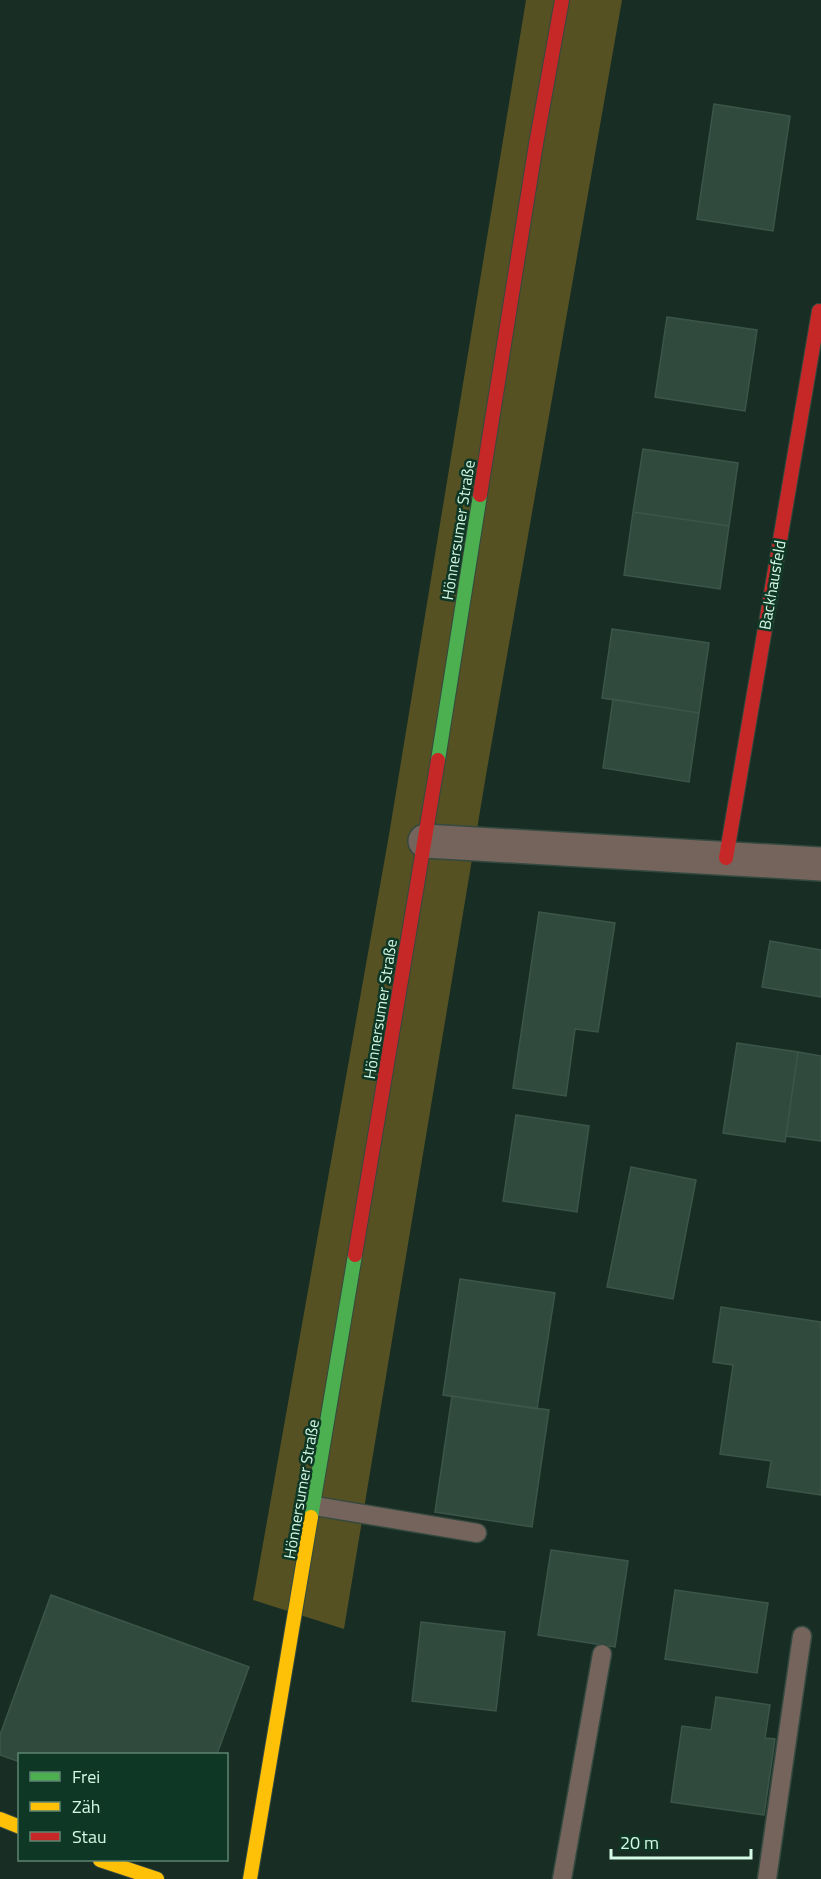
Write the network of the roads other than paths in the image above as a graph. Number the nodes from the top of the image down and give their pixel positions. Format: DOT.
graph roads {
  1 [pos="562,0"];
  2 [pos="819,311"];
  3 [pos="425,841"];
  4 [pos="726,858"];
  5 [pos="821,864"];
  6 [pos="315,1506"];
  7 [pos="477,1533"];
  8 [pos="802,1636"];
  9 [pos="602,1654"];
  10 [pos="0,1819"];
  11 [pos="18,1826"];
  12 [pos="99,1861"];
  13 [pos="102,1861"];
  14 [pos="106,1879"];
  15 [pos="156,1879"];
  16 [pos="250,1879"];
  17 [pos="562,1879"];
  18 [pos="767,1879"];
  1 -- 3 [label="street, Hönnersumer Straße"];
  2 -- 4 [label="street, Backhausfeld"];
  3 -- 4 [label="street"];
  3 -- 6 [label="street, Hönnersumer Straße"];
  4 -- 5 [label="street"];
  6 -- 7 [label="lane"];
  6 -- 16 [label="street, Hönnersumer Straße"];
  8 -- 18 [label="lane"];
  9 -- 17 [label="lane"];
  10 -- 11 [label="street"];
  12 -- 14 [label="lane"];
  13 -- 15 [label="street"];
}
